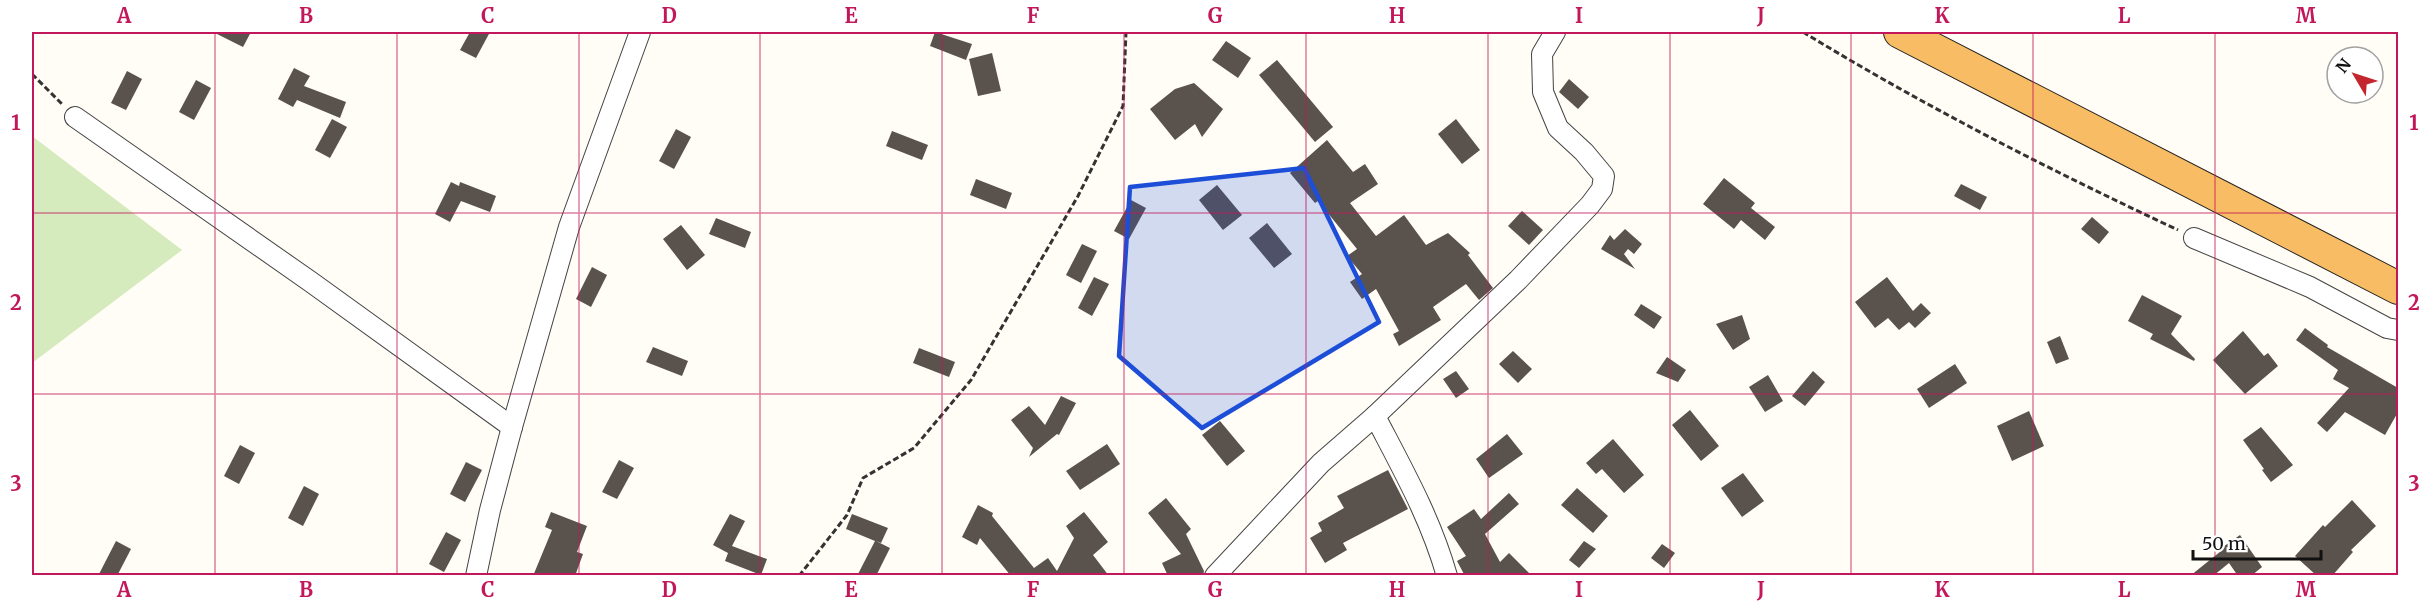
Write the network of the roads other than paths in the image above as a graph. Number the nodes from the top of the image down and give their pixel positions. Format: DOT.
graph roads {
  1 [pos="640,32"];
  2 [pos="1555,32"];
  3 [pos="1900,32"];
  4 [pos="75,117"];
  5 [pos="2194,238"];
  6 [pos="2398,288"];
  7 [pos="2398,330"];
  8 [pos="1375,416"];
  9 [pos="512,427"];
  10 [pos="476,576"];
  11 [pos="1215,576"];
  12 [pos="1447,576"];
  1 -- 9 [label="street"];
  2 -- 8 [label="street"];
  3 -- 6 [label="highway"];
  4 -- 9 [label="street"];
  5 -- 7 [label="street"];
  8 -- 11 [label="street"];
  8 -- 12 [label="street"];
  9 -- 10 [label="street"];
}
